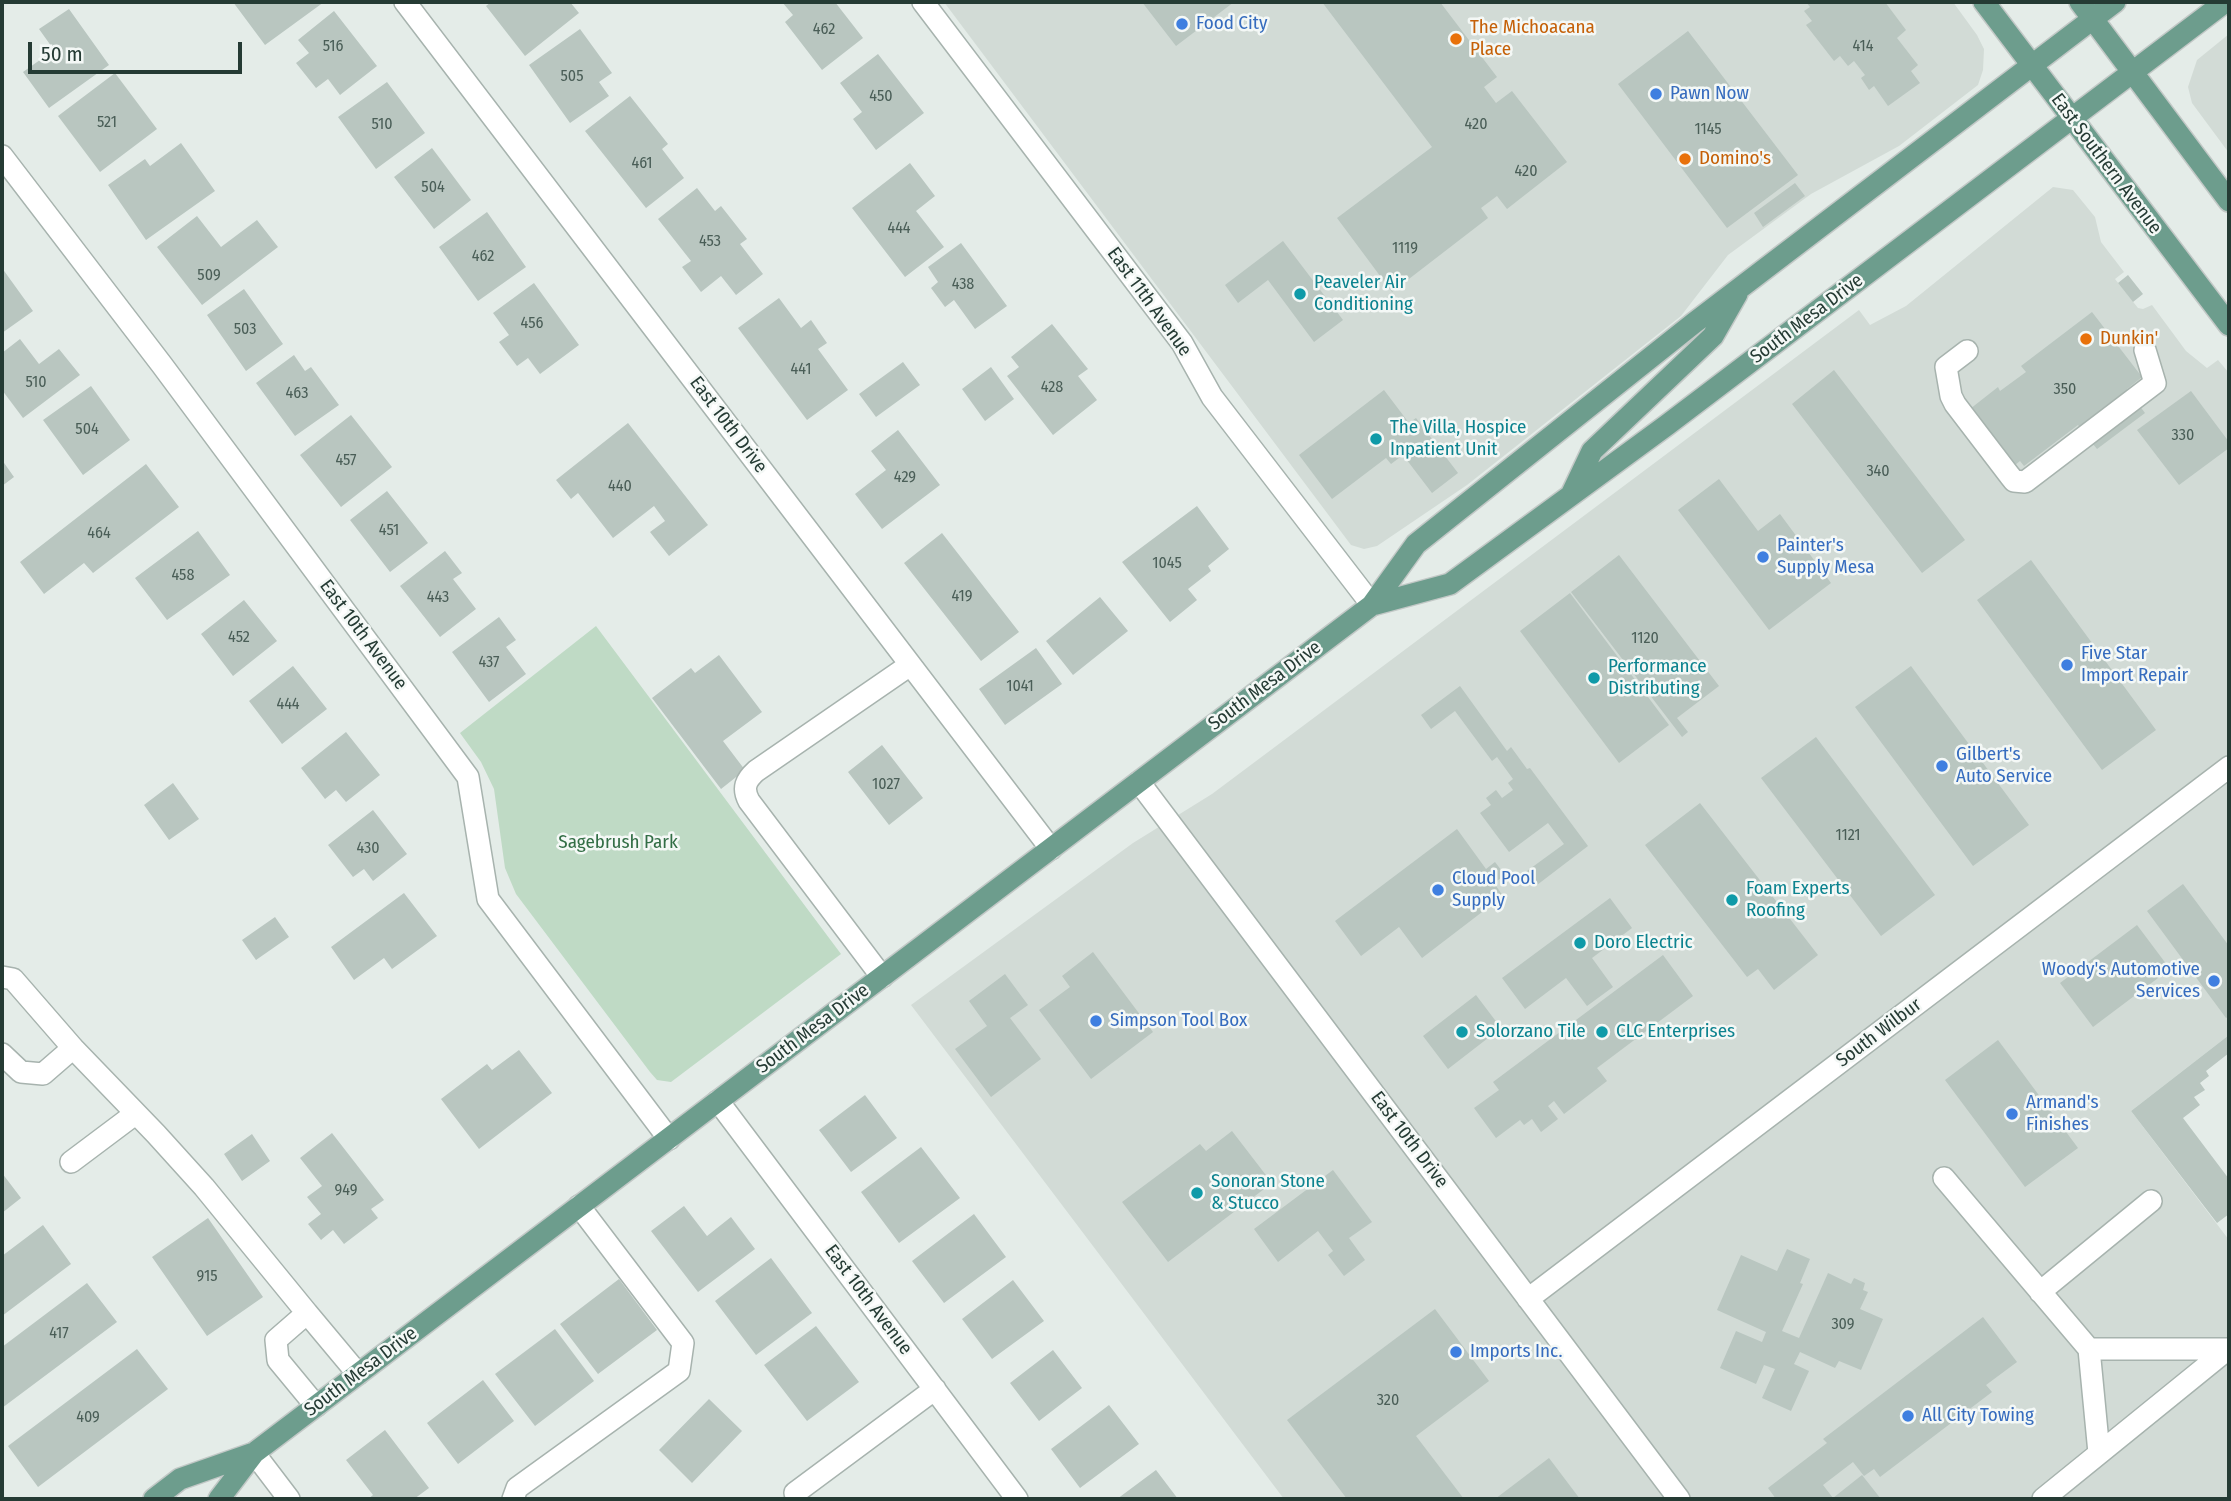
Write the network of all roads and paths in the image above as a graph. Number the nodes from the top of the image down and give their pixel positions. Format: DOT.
graph roads {
  1 [pos="405,2"];
  2 [pos="923,2"];
  3 [pos="1984,2"];
  4 [pos="2115,2"];
  5 [pos="2225,2"];
  6 [pos="2087,10"];
  7 [pos="2031,66"];
  8 [pos="2133,72"];
  9 [pos="2071,119"];
  10 [pos="2,156"];
  11 [pos="2229,201"];
  12 [pos="1741,287"];
  13 [pos="2229,325"];
  14 [pos="2145,350"];
  15 [pos="1967,351"];
  16 [pos="1572,495"];
  17 [pos="1372,605"];
  18 [pos="910,665"];
  19 [pos="2229,767"];
  20 [pos="1139,782"];
  21 [pos="1051,849"];
  22 [pos="2,977"];
  23 [pos="881,977"];
  24 [pos="73,1048"];
  25 [pos="2,1054"];
  26 [pos="718,1101"];
  27 [pos="135,1114"];
  28 [pos="669,1139"];
  29 [pos="71,1162"];
  30 [pos="1944,1178"];
  31 [pos="2151,1201"];
  32 [pos="579,1206"];
  33 [pos="2040,1292"];
  34 [pos="1528,1299"];
  35 [pos="307,1313"];
  36 [pos="2089,1349"];
  37 [pos="2229,1350"];
  38 [pos="358,1374"];
  39 [pos="935,1389"];
  40 [pos="316,1406"];
  41 [pos="254,1453"];
  42 [pos="2099,1453"];
  43 [pos="795,1493"];
  44 [pos="154,1499"];
  45 [pos="219,1499"];
  46 [pos="289,1499"];
  47 [pos="513,1499"];
  48 [pos="1017,1499"];
  49 [pos="1679,1499"];
  50 [pos="2043,1499"];
  1 -- 18 [label="street, East 10th Drive"];
  2 -- 17 [label="street, East 11th Avenue"];
  3 -- 7 [label="main road, East Southern Avenue"];
  4 -- 6 [label="main road, South Mesa Drive"];
  5 -- 8 [label="main road, South Mesa Drive"];
  6 -- 7 [label="main road, South Mesa Drive"];
  6 -- 8 [label="main road"];
  7 -- 9 [label="main road, East Southern Avenue"];
  7 -- 12 [label="main road, South Mesa Drive"];
  8 -- 9 [label="main road, South Mesa Drive"];
  8 -- 11 [label="main road"];
  9 -- 13 [label="main road, East Southern Avenue"];
  9 -- 16 [label="main road, South Mesa Drive"];
  10 -- 28 [label="street, East 10th Avenue"];
  12 -- 16 [label="main road"];
  12 -- 17 [label="main road, South Mesa Drive"];
  14 -- 15 [label="street"];
  16 -- 17 [label="main road, South Mesa Drive"];
  17 -- 20 [label="main road, South Mesa Drive"];
  18 -- 21 [label="street, East 10th Drive"];
  18 -- 23 [label="street"];
  19 -- 34 [label="street, South Wilbur"];
  20 -- 21 [label="main road, South Mesa Drive"];
  20 -- 34 [label="street, East 10th Drive"];
  21 -- 23 [label="main road, South Mesa Drive"];
  22 -- 24 [label="street"];
  23 -- 26 [label="main road, South Mesa Drive"];
  24 -- 25 [label="street"];
  24 -- 27 [label="street"];
  26 -- 28 [label="main road, South Mesa Drive"];
  26 -- 39 [label="street, East 10th Avenue"];
  27 -- 29 [label="street"];
  27 -- 35 [label="street"];
  28 -- 32 [label="main road, South Mesa Drive"];
  30 -- 33 [label="street"];
  31 -- 33 [label="street"];
  32 -- 38 [label="main road, South Mesa Drive"];
  32 -- 47 [label="street"];
  33 -- 36 [label="street"];
  34 -- 49 [label="street, East 10th Drive"];
  35 -- 38 [label="street"];
  35 -- 40 [label="street"];
  36 -- 37 [label="street"];
  36 -- 42 [label="street"];
  37 -- 42 [label="street"];
  38 -- 40 [label="main road, South Mesa Drive"];
  39 -- 43 [label="street"];
  39 -- 48 [label="street, East 10th Avenue"];
  40 -- 41 [label="main road, South Mesa Drive"];
  41 -- 44 [label="main road, South Mesa Drive"];
  41 -- 45 [label="main road, South Mesa Drive"];
  41 -- 46 [label="street"];
  42 -- 50 [label="street"];
}
